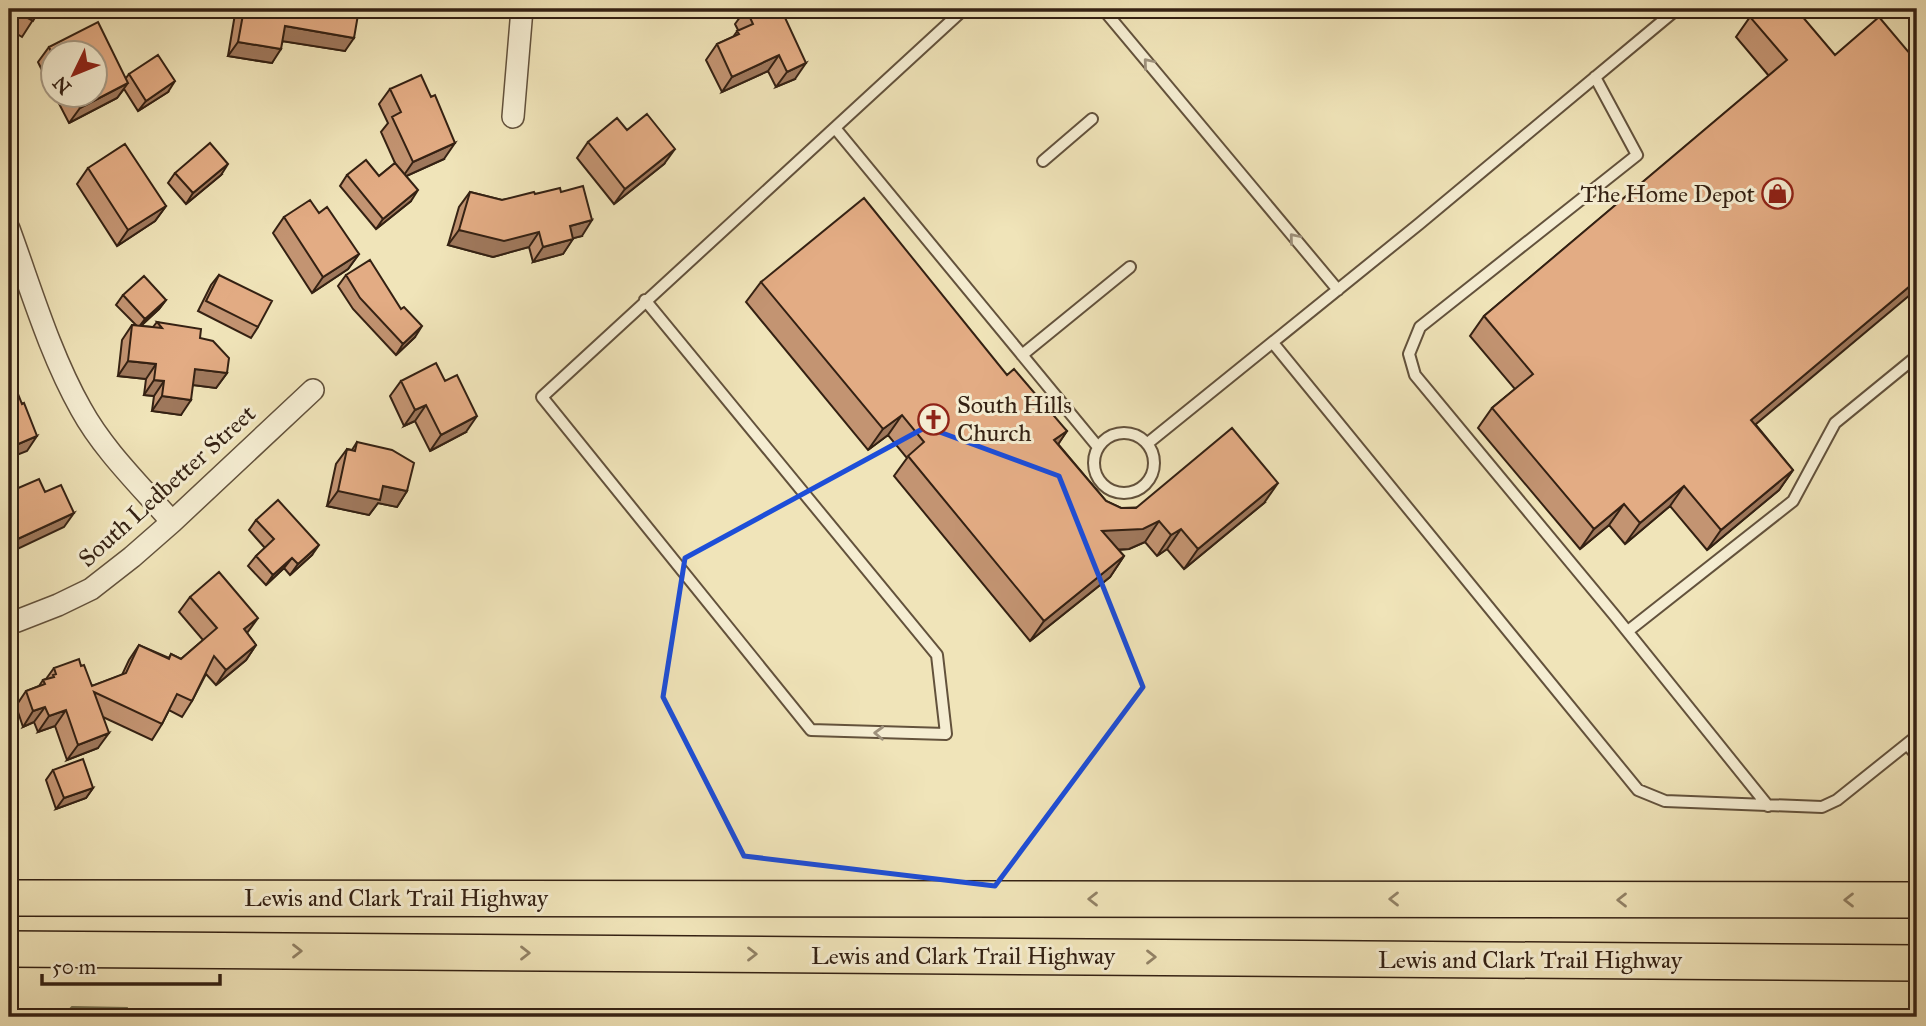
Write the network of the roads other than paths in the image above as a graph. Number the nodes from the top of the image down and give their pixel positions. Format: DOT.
graph roads {
  1 [pos="522,9"];
  2 [pos="964,9"];
  3 [pos="1103,9"];
  4 [pos="1676,9"];
  5 [pos="1595,77"];
  6 [pos="513,117"];
  7 [pos="1092,119"];
  8 [pos="835,128"];
  9 [pos="1043,161"];
  10 [pos="9,229"];
  11 [pos="1130,267"];
  12 [pos="1338,290"];
  13 [pos="645,300"];
  14 [pos="1273,343"];
  15 [pos="1022,355"];
  16 [pos="1917,356"];
  17 [pos="313,390"];
  18 [pos="1148,443"];
  19 [pos="1098,447"];
  20 [pos="172,522"];
  21 [pos="9,622"];
  22 [pos="1628,631"];
  23 [pos="1917,736"];
  24 [pos="1907,744"];
  25 [pos="1917,756"];
  26 [pos="1768,806"];
  27 [pos="9,898"];
  28 [pos="1917,900"];
  29 [pos="9,949"];
  30 [pos="1917,963"];
  1 -- 6 [label="street"];
  2 -- 8 [label="lane"];
  12 -- 3 [label="lane, one-way"];
  4 -- 5 [label="lane"];
  5 -- 12 [label="lane"];
  5 -- 22 [label="lane"];
  7 -- 9 [label="lane"];
  8 -- 13 [label="lane"];
  8 -- 15 [label="lane"];
  10 -- 20 [label="street"];
  11 -- 15 [label="lane"];
  12 -- 14 [label="lane"];
  13 -- 13 [label="lane, one-way"];
  14 -- 18 [label="lane"];
  14 -- 26 [label="lane"];
  15 -- 19 [label="lane"];
  16 -- 22 [label="lane"];
  17 -- 20 [label="street, South Ledbetter Street"];
  18 -- 19 [label="lane"];
  18 -- 19 [label="lane"];
  20 -- 21 [label="street, South Ledbetter Street"];
  22 -- 26 [label="lane"];
  23 -- 24 [label="lane"];
  24 -- 25 [label="lane"];
  24 -- 26 [label="lane"];
  28 -- 27 [label="highway, Lewis and Clark Trail Highway, one-way"];
  29 -- 30 [label="highway, Lewis and Clark Trail Highway, one-way"];
}
